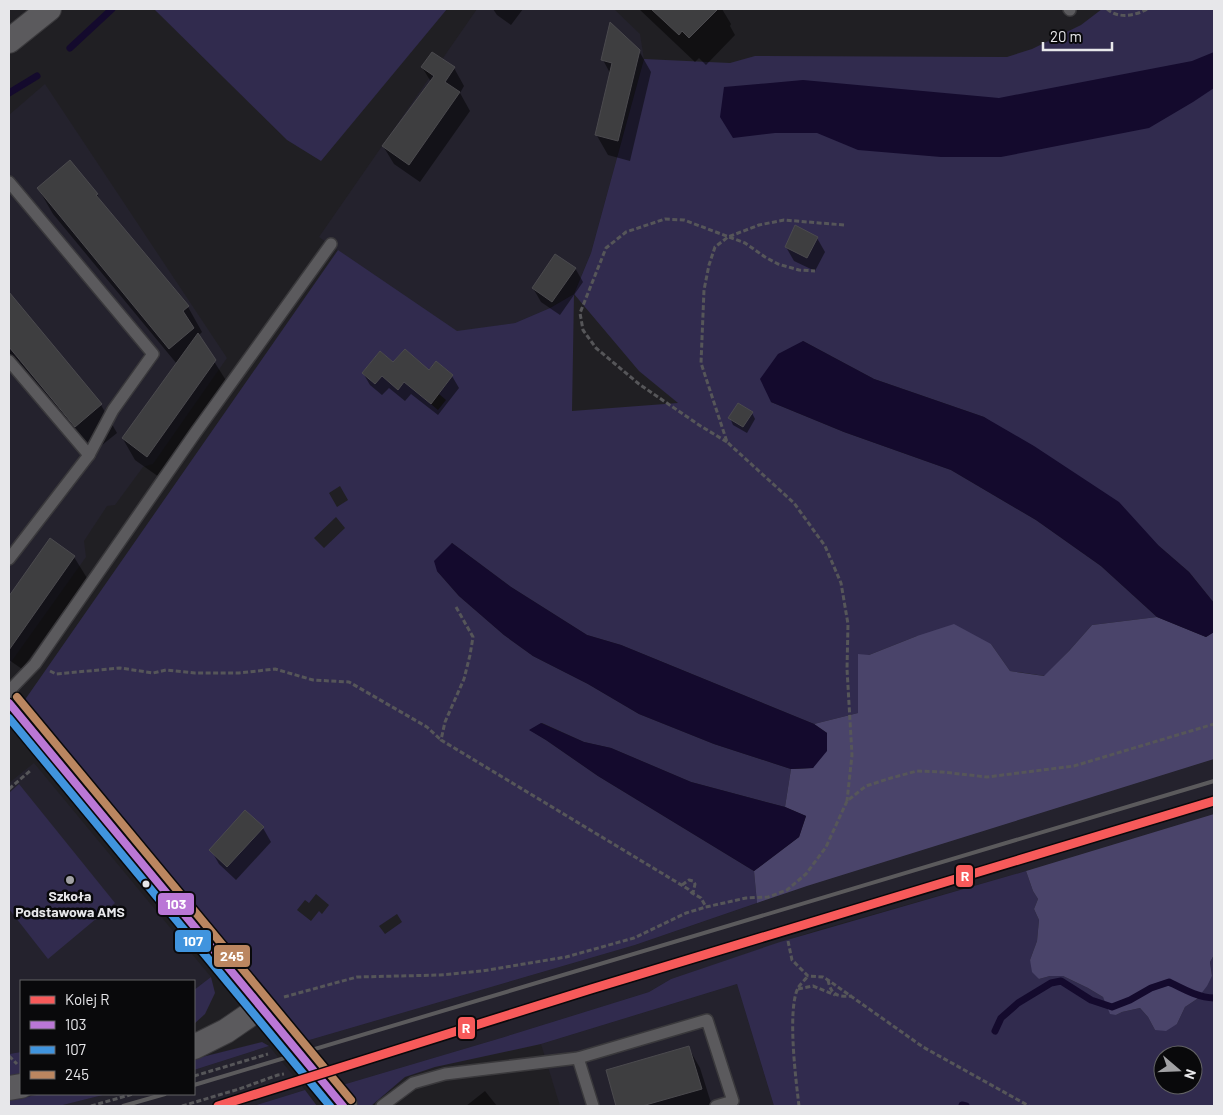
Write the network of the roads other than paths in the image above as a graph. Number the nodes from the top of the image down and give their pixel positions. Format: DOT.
graph roads {
  1 [pos="49,9"];
  2 [pos="11,36"];
  3 [pos="9,182"];
  4 [pos="331,244"];
  5 [pos="9,360"];
  6 [pos="89,455"];
  7 [pos="9,559"];
  8 [pos="9,691"];
  9 [pos="9,703"];
  10 [pos="261,1007"];
  11 [pos="195,1046"];
  12 [pos="578,1058"];
  13 [pos="343,1106"];
  14 [pos="382,1106"];
  15 [pos="593,1106"];
  16 [pos="716,1106"];
  1 -- 2 [label="street"];
  3 -- 6 [label="lane"];
  4 -- 8 [label="lane"];
  5 -- 6 [label="lane"];
  6 -- 7 [label="lane"];
  9 -- 10 [label="street"];
  10 -- 11 [label="street"];
  10 -- 13 [label="street"];
  12 -- 14 [label="lane"];
  12 -- 15 [label="lane"];
  12 -- 16 [label="lane"];
}
